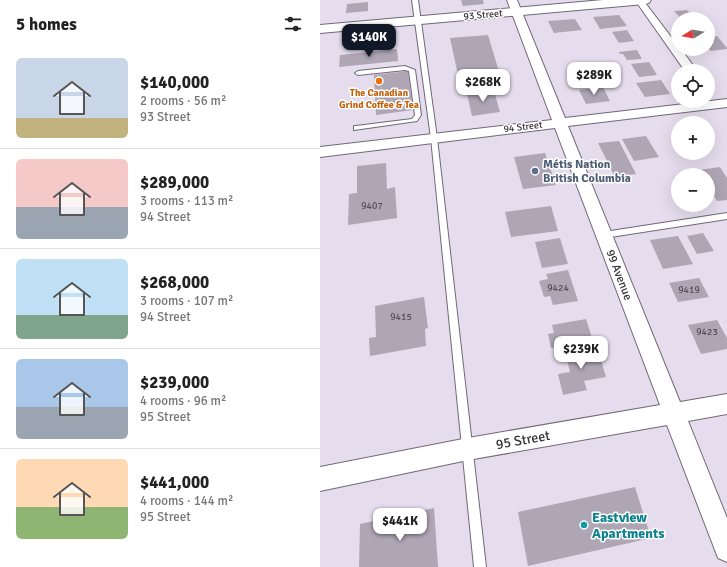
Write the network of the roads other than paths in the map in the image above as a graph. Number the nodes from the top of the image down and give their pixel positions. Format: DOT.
graph roads {
  1 [pos="414,0"];
  2 [pos="642,0"];
  3 [pos="514,6"];
  4 [pos="417,21"];
  5 [pos="320,29"];
  6 [pos="686,64"];
  7 [pos="358,74"];
  8 [pos="722,107"];
  9 [pos="560,123"];
  10 [pos="356,128"];
  11 [pos="434,138"];
  12 [pos="320,152"];
  13 [pos="727,216"];
  14 [pos="604,235"];
  15 [pos="727,404"];
  16 [pos="674,414"];
  17 [pos="468,449"];
  18 [pos="320,479"];
  19 [pos="727,549"];
  20 [pos="480,567"];
  1 -- 4 [label="lane"];
  2 -- 3 [label="street, 93 Street"];
  2 -- 6 [label="street"];
  3 -- 4 [label="street, 93 Street"];
  3 -- 9 [label="street, 99 Avenue"];
  4 -- 5 [label="street, 93 Street"];
  4 -- 11 [label="lane"];
  7 -- 10 [label="lane"];
  8 -- 9 [label="street, 94 Street"];
  9 -- 11 [label="street, 94 Street"];
  9 -- 14 [label="street, 99 Avenue"];
  11 -- 12 [label="street, 94 Street"];
  11 -- 17 [label="lane"];
  13 -- 14 [label="lane"];
  14 -- 16 [label="street, 99 Avenue"];
  15 -- 16 [label="street, 95 Street"];
  16 -- 17 [label="street, 95 Street"];
  16 -- 19 [label="street, 99 Avenue"];
  17 -- 18 [label="street, 95 Street"];
  17 -- 20 [label="lane"];
}
